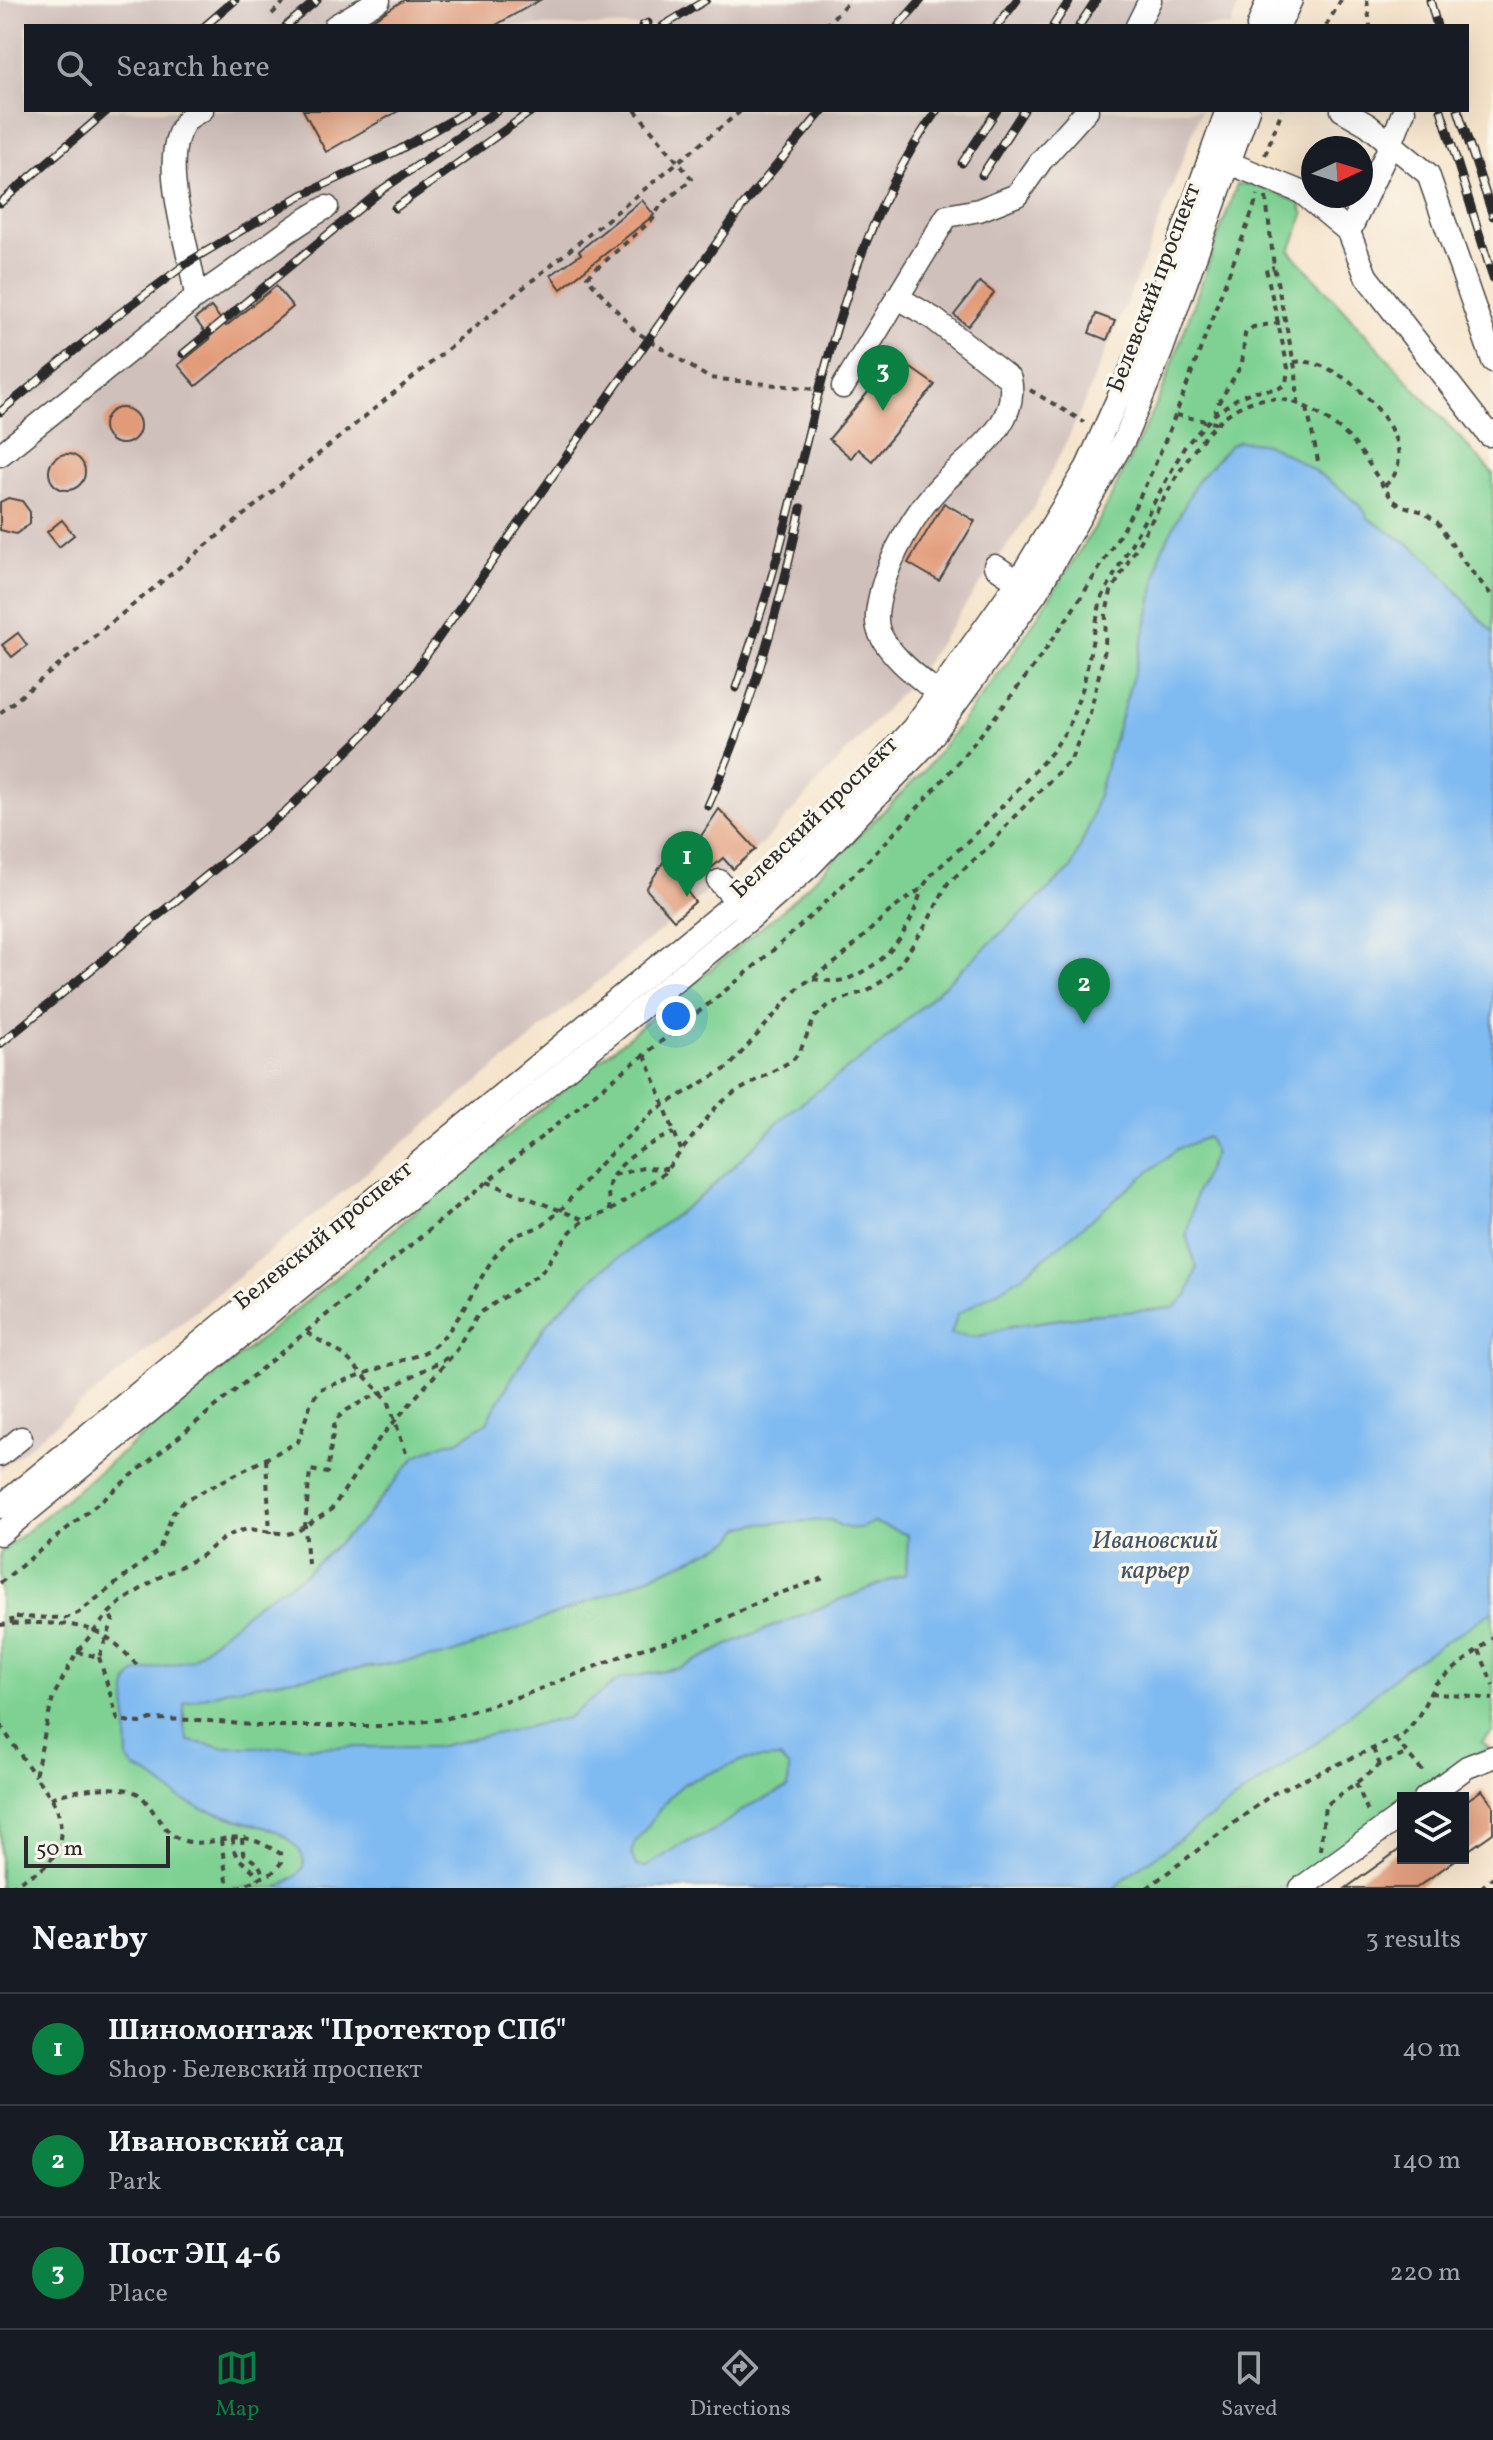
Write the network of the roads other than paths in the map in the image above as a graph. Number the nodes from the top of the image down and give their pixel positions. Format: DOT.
graph roads {
  1 [pos="379,0"];
  2 [pos="1150,0"];
  3 [pos="1268,0"];
  4 [pos="1291,0"];
  5 [pos="338,24"];
  6 [pos="1138,24"];
  7 [pos="1259,24"];
  8 [pos="1280,24"];
  9 [pos="199,112"];
  10 [pos="1085,112"];
  11 [pos="1226,112"];
  12 [pos="1247,112"];
  13 [pos="1345,112"];
  14 [pos="1403,112"];
  15 [pos="1391,144"];
  16 [pos="1229,163"];
  17 [pos="327,207"];
  18 [pos="1349,232"];
  19 [pos="196,297"];
  20 [pos="897,297"];
  21 [pos="1493,361"];
  22 [pos="843,387"];
  23 [pos="1492,436"];
  24 [pos="0,455"];
  25 [pos="995,566"];
  26 [pos="1027,587"];
  27 [pos="947,701"];
  28 [pos="719,881"];
  29 [pos="744,910"];
  30 [pos="21,1438"];
  31 [pos="0,1455"];
  32 [pos="0,1507"];
  33 [pos="0,1534"];
  34 [pos="1490,1763"];
  35 [pos="1432,1792"];
  36 [pos="1397,1818"];
  37 [pos="1301,1888"];
  1 -- 5 [label="street"];
  2 -- 6 [label="street"];
  3 -- 7 [label="street"];
  4 -- 8 [label="street"];
  9 -- 19 [label="street"];
  10 -- 20 [label="street"];
  11 -- 26 [label="street, Белевский проспект"];
  12 -- 16 [label="street, Белевский проспект"];
  13 -- 15 [label="street"];
  14 -- 15 [label="street"];
  15 -- 18 [label="street"];
  15 -- 21 [label="street"];
  16 -- 18 [label="street"];
  16 -- 26 [label="street, Белевский проспект"];
  17 -- 19 [label="street"];
  18 -- 23 [label="street"];
  19 -- 24 [label="street"];
  20 -- 22 [label="street"];
  20 -- 27 [label="street"];
  25 -- 26 [label="street"];
  26 -- 27 [label="street, Белевский проспект"];
  27 -- 29 [label="street, Белевский проспект"];
  28 -- 29 [label="street"];
  29 -- 32 [label="street, Белевский проспект"];
  29 -- 33 [label="street, Белевский проспект"];
  30 -- 31 [label="street"];
  34 -- 35 [label="street"];
  36 -- 37 [label="street"];
}
